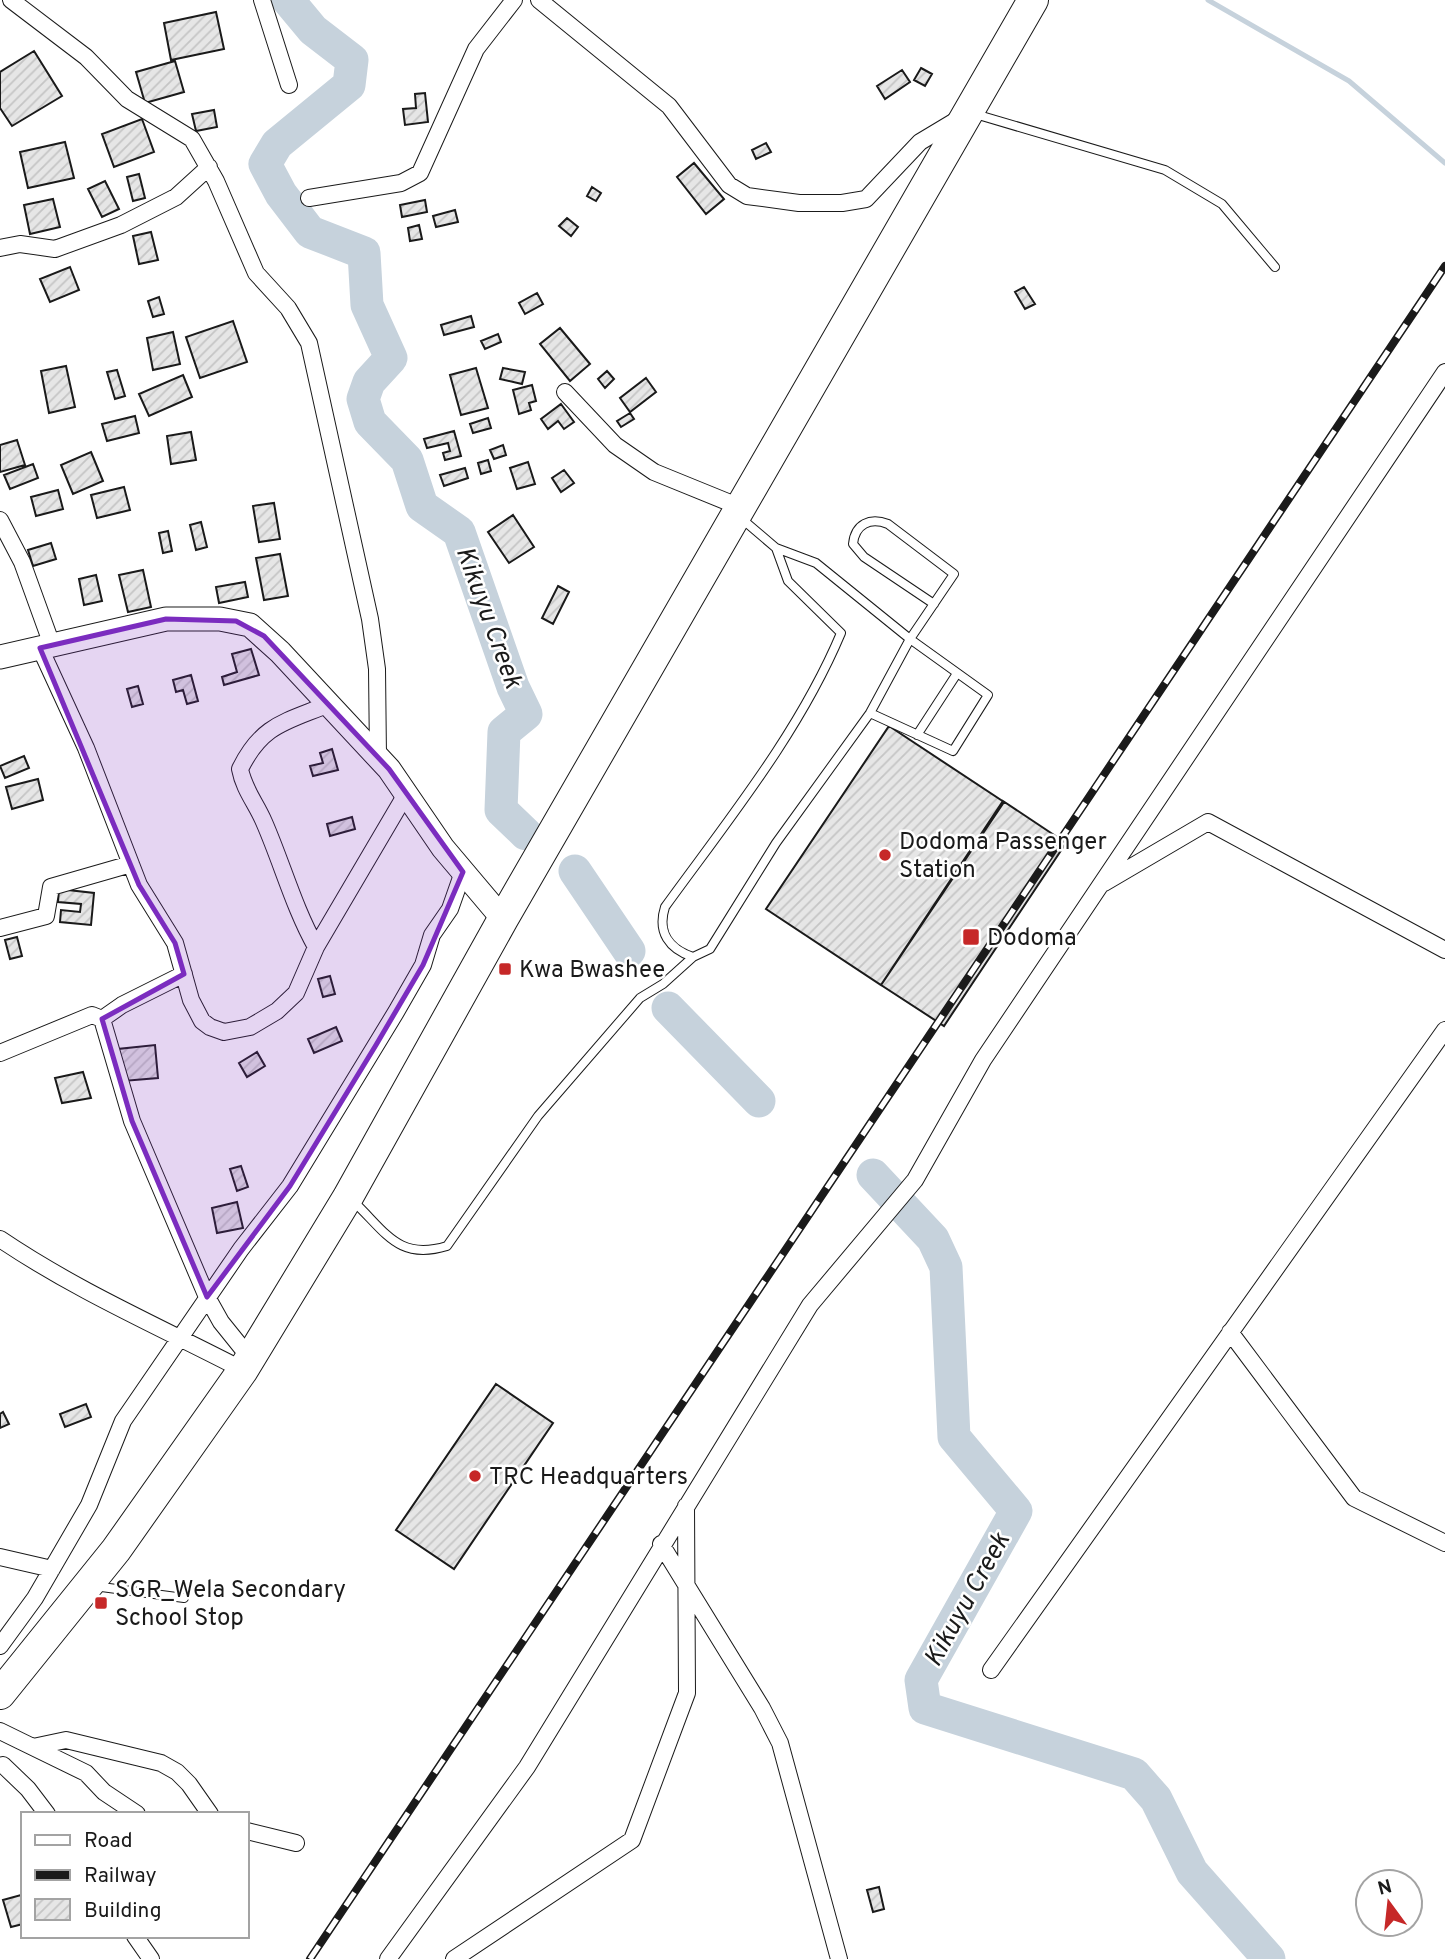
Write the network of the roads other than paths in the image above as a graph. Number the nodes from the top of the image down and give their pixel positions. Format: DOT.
graph roads {
  1 [pos="6,0"];
  2 [pos="11,0"];
  3 [pos="262,0"];
  4 [pos="514,0"];
  5 [pos="539,0"];
  6 [pos="1032,0"];
  7 [pos="0,5"];
  8 [pos="289,85"];
  9 [pos="969,112"];
  10 [pos="209,167"];
  11 [pos="309,198"];
  12 [pos="0,248"];
  13 [pos="1275,267"];
  14 [pos="1445,372"];
  15 [pos="565,392"];
  16 [pos="738,511"];
  17 [pos="0,520"];
  18 [pos="776,548"];
  19 [pos="934,604"];
  20 [pos="909,639"];
  21 [pos="46,646"];
  22 [pos="0,657"];
  23 [pos="956,675"];
  24 [pos="329,704"];
  25 [pos="870,713"];
  26 [pos="917,735"];
  27 [pos="378,757"];
  28 [pos="406,794"];
  29 [pos="131,864"];
  30 [pos="463,872"];
  31 [pos="1099,886"];
  32 [pos="503,919"];
  33 [pos="0,928"];
  34 [pos="316,947"];
  35 [pos="1445,950"];
  36 [pos="693,957"];
  37 [pos="184,974"];
  38 [pos="102,1019"];
  39 [pos="1445,1030"];
  40 [pos="0,1053"];
  41 [pos="348,1197"];
  42 [pos="0,1239"];
  43 [pos="207,1297"];
  44 [pos="1230,1332"];
  45 [pos="179,1338"];
  46 [pos="246,1364"];
  47 [pos="686,1506"];
  48 [pos="1445,1543"];
  49 [pos="661,1544"];
  50 [pos="0,1557"];
  51 [pos="52,1569"];
  52 [pos="88,1585"];
  53 [pos="686,1585"];
  54 [pos="184,1598"];
  55 [pos="6,1631"];
  56 [pos="0,1646"];
  57 [pos="991,1670"];
  58 [pos="0,1694"];
  59 [pos="0,1731"];
  60 [pos="16,1739"];
  61 [pos="33,1747"];
  62 [pos="2,1769"];
  63 [pos="45,1812"];
  64 [pos="134,1812"];
  65 [pos="209,1812"];
  66 [pos="248,1831"];
  67 [pos="296,1843"];
  68 [pos="136,1938"];
  69 [pos="151,1959"];
  70 [pos="388,1959"];
  71 [pos="456,1959"];
  72 [pos="839,1959"];
  1 -- 7 [label="street"];
  2 -- 10 [label="street"];
  3 -- 8 [label="street"];
  4 -- 11 [label="street"];
  5 -- 9 [label="street"];
  6 -- 9 [label="highway"];
  9 -- 13 [label="lane"];
  9 -- 16 [label="highway"];
  10 -- 12 [label="street"];
  10 -- 27 [label="street"];
  14 -- 31 [label="street"];
  15 -- 16 [label="street"];
  16 -- 18 [label="lane"];
  16 -- 32 [label="highway"];
  17 -- 21 [label="street"];
  18 -- 20 [label="lane"];
  18 -- 36 [label="lane"];
  19 -- 19 [label="lane"];
  19 -- 20 [label="lane"];
  20 -- 23 [label="lane"];
  20 -- 25 [label="lane"];
  21 -- 22 [label="street"];
  21 -- 24 [label="street"];
  21 -- 29 [label="street"];
  23 -- 26 [label="lane"];
  23 -- 26 [label="lane"];
  24 -- 27 [label="street"];
  24 -- 34 [label="street"];
  25 -- 26 [label="lane"];
  25 -- 36 [label="lane"];
  27 -- 28 [label="street"];
  28 -- 30 [label="street"];
  28 -- 34 [label="street"];
  29 -- 33 [label="street"];
  29 -- 37 [label="street"];
  30 -- 32 [label="street"];
  30 -- 43 [label="street"];
  31 -- 35 [label="street"];
  31 -- 47 [label="street"];
  32 -- 41 [label="highway"];
  34 -- 37 [label="street"];
  36 -- 41 [label="lane"];
  37 -- 38 [label="street"];
  38 -- 40 [label="street"];
  38 -- 43 [label="street"];
  39 -- 44 [label="street"];
  41 -- 46 [label="highway"];
  42 -- 45 [label="street"];
  43 -- 45 [label="street"];
  43 -- 46 [label="street"];
  44 -- 48 [label="street"];
  44 -- 57 [label="street"];
  45 -- 46 [label="street"];
  45 -- 51 [label="street"];
  46 -- 52 [label="highway"];
  47 -- 49 [label="street"];
  47 -- 53 [label="street"];
  49 -- 53 [label="street"];
  49 -- 70 [label="street"];
  50 -- 51 [label="street"];
  51 -- 55 [label="street"];
  52 -- 54 [label="lane"];
  52 -- 58 [label="highway"];
  53 -- 71 [label="street"];
  53 -- 72 [label="street"];
  55 -- 56 [label="street"];
  59 -- 60 [label="street"];
  60 -- 61 [label="street"];
  60 -- 62 [label="street"];
  61 -- 64 [label="street"];
  61 -- 65 [label="street"];
  62 -- 63 [label="street"];
  66 -- 67 [label="street"];
  68 -- 69 [label="street"];
}
